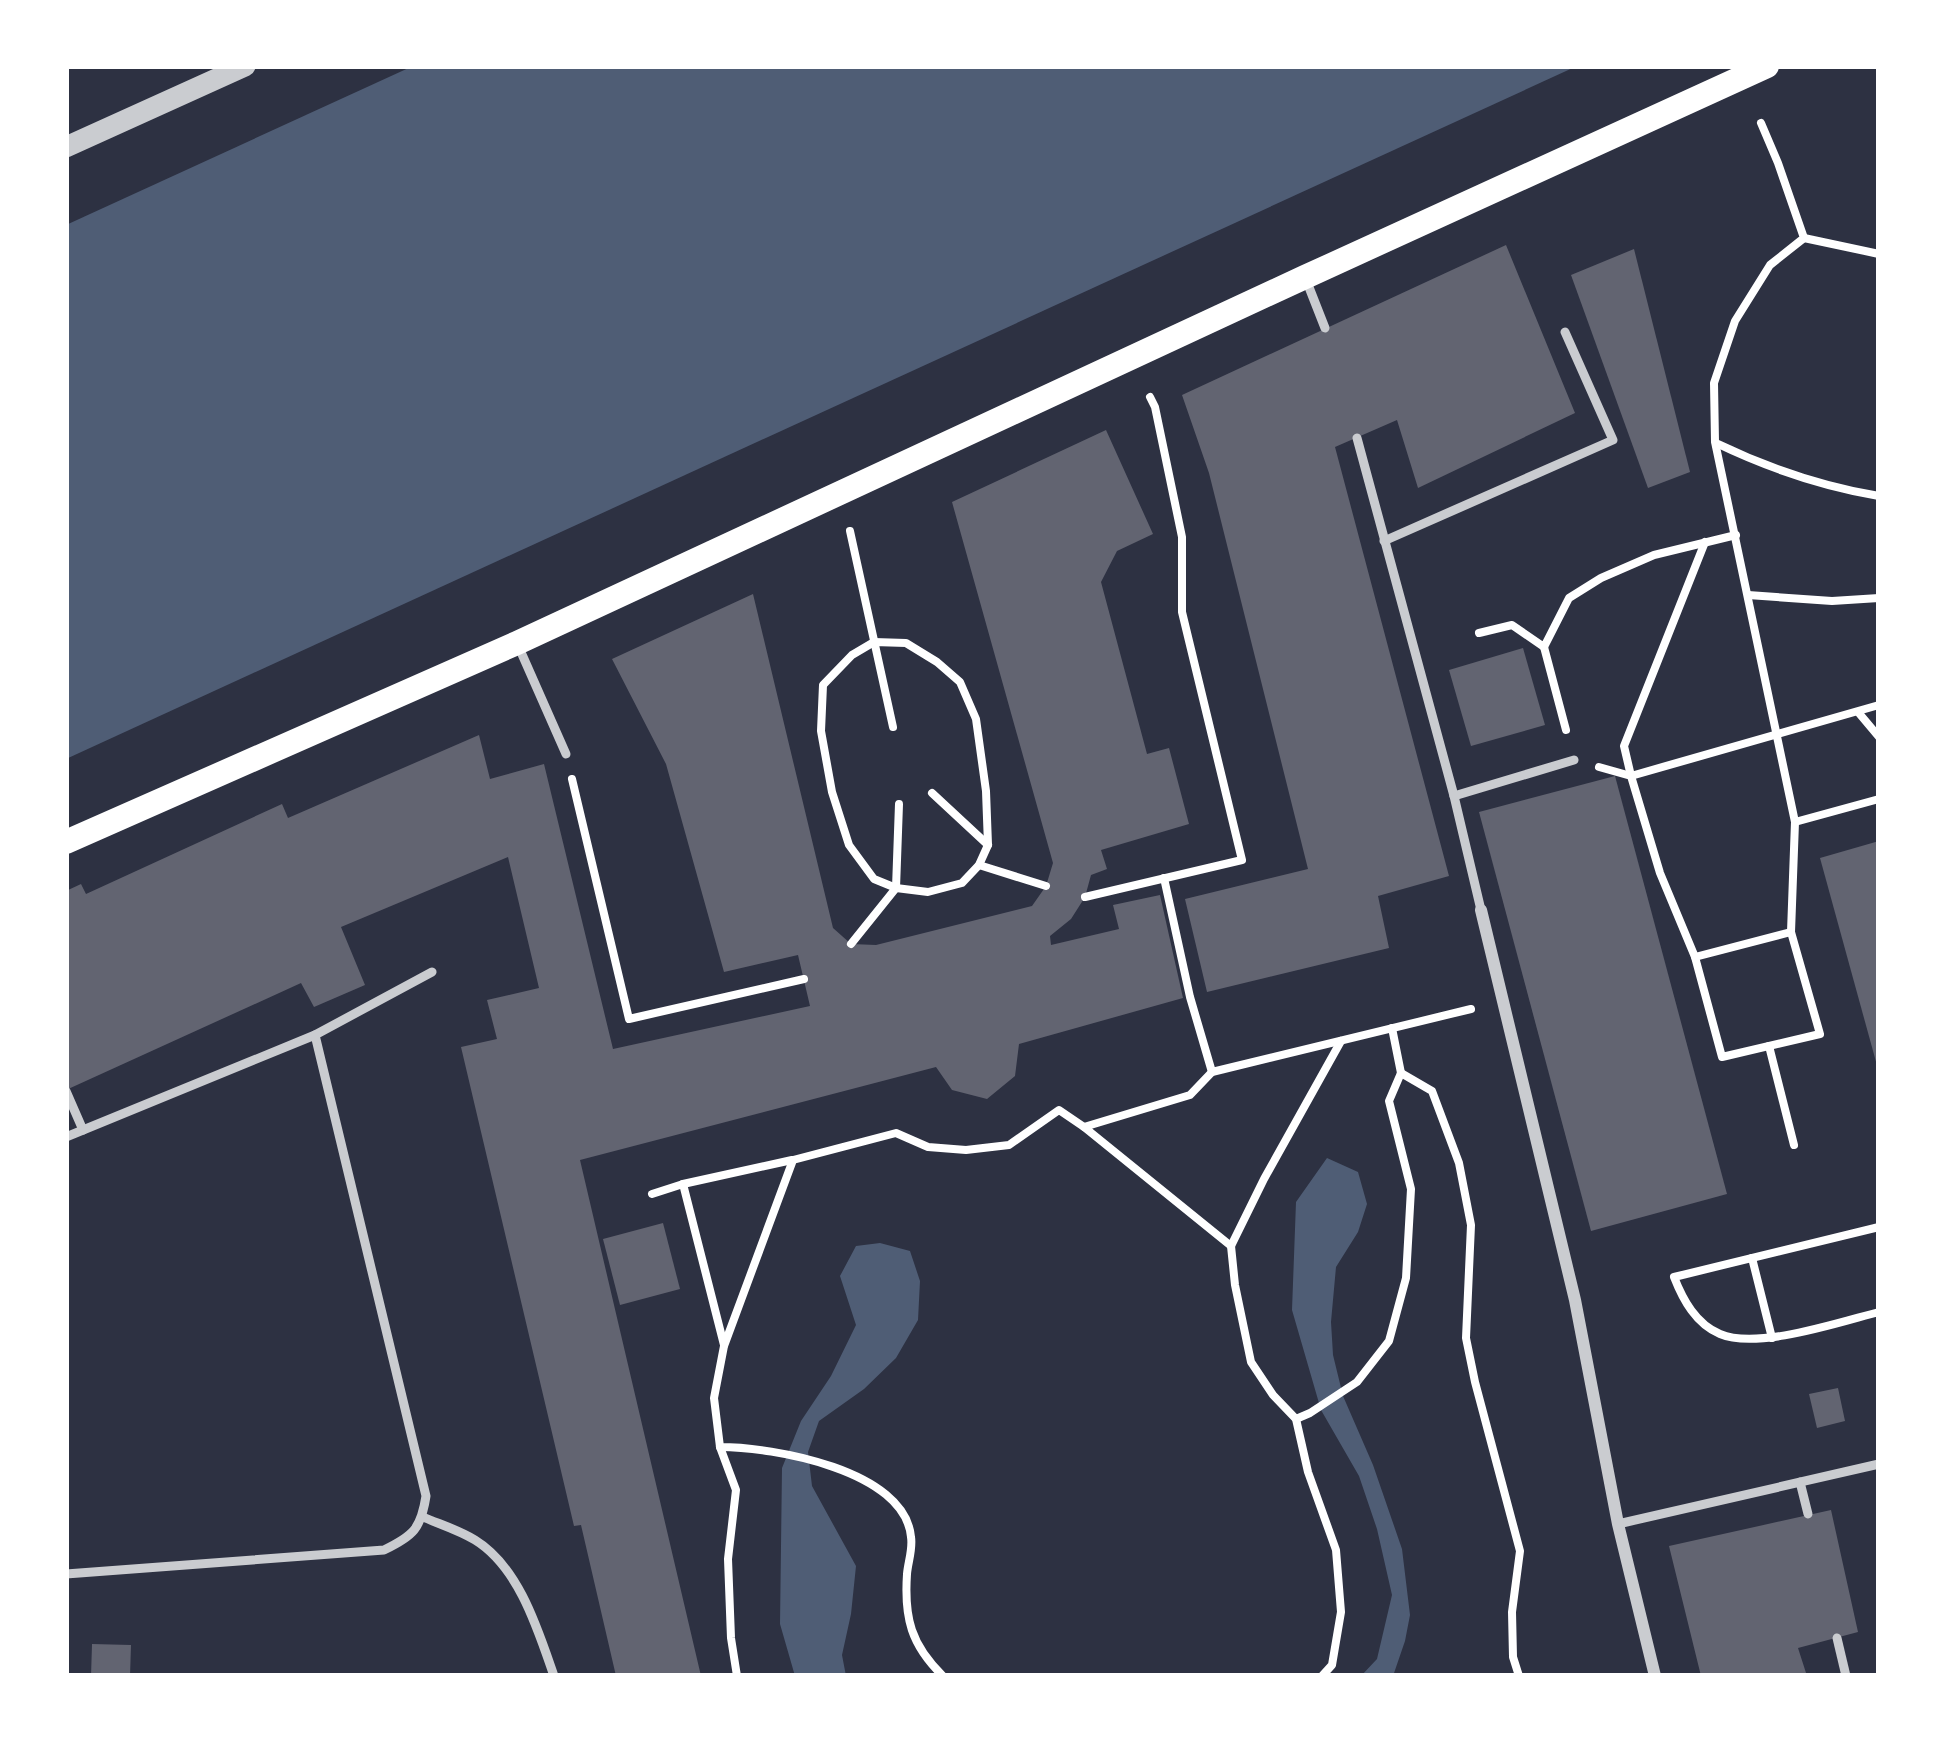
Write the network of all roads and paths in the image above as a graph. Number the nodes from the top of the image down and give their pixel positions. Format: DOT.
graph roads {
  1 [pos="245,66"];
  2 [pos="1767,66"];
  3 [pos="1761,124"];
  4 [pos="69,138"];
  5 [pos="1804,238"];
  6 [pos="1879,254"];
  7 [pos="1305,277"];
  8 [pos="1325,328"];
  9 [pos="1564,332"];
  10 [pos="1150,397"];
  11 [pos="1357,438"];
  12 [pos="1715,442"];
  13 [pos="1879,496"];
  14 [pos="850,530"];
  15 [pos="1736,535"];
  16 [pos="1384,541"];
  17 [pos="1705,542"];
  18 [pos="1748,595"];
  19 [pos="1879,598"];
  20 [pos="1479,633"];
  21 [pos="874,642"];
  22 [pos="517,643"];
  23 [pos="1544,647"];
  24 [pos="1879,705"];
  25 [pos="1858,712"];
  26 [pos="893,727"];
  27 [pos="1775,736"];
  28 [pos="1879,736"];
  29 [pos="566,754"];
  30 [pos="1574,760"];
  31 [pos="1631,776"];
  32 [pos="932,793"];
  33 [pos="1454,796"];
  34 [pos="1879,799"];
  35 [pos="899,804"];
  36 [pos="1795,821"];
  37 [pos="66,842"];
  38 [pos="988,844"];
  39 [pos="980,865"];
  40 [pos="1164,878"];
  41 [pos="1046,886"];
  42 [pos="896,888"];
  43 [pos="1085,897"];
  44 [pos="1481,910"];
  45 [pos="1791,932"];
  46 [pos="851,944"];
  47 [pos="1695,957"];
  48 [pos="431,972"];
  49 [pos="804,979"];
  50 [pos="1471,1009"];
  51 [pos="1392,1028"];
  52 [pos="315,1034"];
  53 [pos="1342,1041"];
  54 [pos="1769,1046"];
  55 [pos="1212,1072"];
  56 [pos="1401,1073"];
  57 [pos="66,1091"];
  58 [pos="1084,1127"];
  59 [pos="83,1130"];
  60 [pos="66,1137"];
  61 [pos="1794,1145"];
  62 [pos="793,1160"];
  63 [pos="683,1184"];
  64 [pos="652,1194"];
  65 [pos="1879,1227"];
  66 [pos="1232,1246"];
  67 [pos="1752,1258"];
  68 [pos="1879,1312"];
  69 [pos="1772,1338"];
  70 [pos="724,1346"];
  71 [pos="1296,1419"];
  72 [pos="720,1447"];
  73 [pos="1879,1464"];
  74 [pos="1800,1482"];
  75 [pos="1808,1514"];
  76 [pos="423,1517"];
  77 [pos="1618,1524"];
  78 [pos="66,1574"];
  79 [pos="1837,1638"];
  80 [pos="1332,1665"];
  81 [pos="554,1676"];
  82 [pos="737,1676"];
  83 [pos="943,1676"];
  84 [pos="1322,1676"];
  85 [pos="1339,1676"];
  86 [pos="1519,1676"];
  87 [pos="1654,1676"];
  88 [pos="1846,1676"];
  1 -- 4 [label="street"];
  2 -- 7 [label="main road"];
  3 -- 5 [label="path"];
  5 -- 6 [label="path"];
  5 -- 12 [label="path"];
  7 -- 8 [label="lane"];
  7 -- 22 [label="main road"];
  9 -- 16 [label="lane"];
  10 -- 40 [label="path"];
  11 -- 16 [label="lane"];
  12 -- 13 [label="path"];
  12 -- 15 [label="path"];
  14 -- 21 [label="path"];
  15 -- 17 [label="path"];
  15 -- 18 [label="path"];
  16 -- 33 [label="lane"];
  17 -- 23 [label="path"];
  17 -- 31 [label="path"];
  18 -- 19 [label="path"];
  18 -- 27 [label="path"];
  20 -- 23 [label="path"];
  21 -- 26 [label="path"];
  21 -- 38 [label="path"];
  21 -- 42 [label="path"];
  22 -- 29 [label="lane"];
  22 -- 37 [label="main road"];
  23 -- 30 [label="path"];
  24 -- 25 [label="path"];
  25 -- 27 [label="path"];
  25 -- 28 [label="path"];
  27 -- 31 [label="path"];
  27 -- 36 [label="path"];
  29 -- 49 [label="path"];
  30 -- 31 [label="path"];
  30 -- 33 [label="lane"];
  31 -- 47 [label="path"];
  32 -- 38 [label="path"];
  33 -- 44 [label="lane"];
  34 -- 36 [label="path"];
  35 -- 42 [label="path"];
  36 -- 45 [label="path"];
  38 -- 39 [label="path"];
  39 -- 41 [label="path"];
  39 -- 42 [label="path"];
  40 -- 43 [label="path"];
  40 -- 55 [label="path"];
  42 -- 46 [label="path"];
  44 -- 77 [label="street"];
  45 -- 47 [label="path"];
  45 -- 54 [label="path"];
  47 -- 54 [label="path"];
  48 -- 52 [label="lane"];
  50 -- 51 [label="path"];
  51 -- 53 [label="path"];
  51 -- 56 [label="path"];
  52 -- 59 [label="lane"];
  52 -- 76 [label="lane"];
  53 -- 55 [label="path"];
  53 -- 66 [label="path"];
  54 -- 61 [label="path"];
  55 -- 58 [label="path"];
  56 -- 71 [label="path"];
  56 -- 86 [label="path"];
  57 -- 59 [label="lane"];
  58 -- 62 [label="path"];
  58 -- 66 [label="path"];
  59 -- 60 [label="lane"];
  62 -- 63 [label="path"];
  62 -- 70 [label="path"];
  63 -- 64 [label="path"];
  63 -- 70 [label="path"];
  65 -- 67 [label="path"];
  66 -- 71 [label="path"];
  67 -- 69 [label="path"];
  67 -- 69 [label="path"];
  68 -- 69 [label="path"];
  70 -- 72 [label="path"];
  71 -- 80 [label="path"];
  72 -- 82 [label="path"];
  72 -- 83 [label="path"];
  73 -- 74 [label="lane"];
  74 -- 75 [label="lane"];
  74 -- 77 [label="lane"];
  76 -- 78 [label="lane"];
  76 -- 81 [label="lane"];
  77 -- 87 [label="street"];
  79 -- 88 [label="lane"];
  80 -- 84 [label="path"];
  80 -- 85 [label="path"];
}
